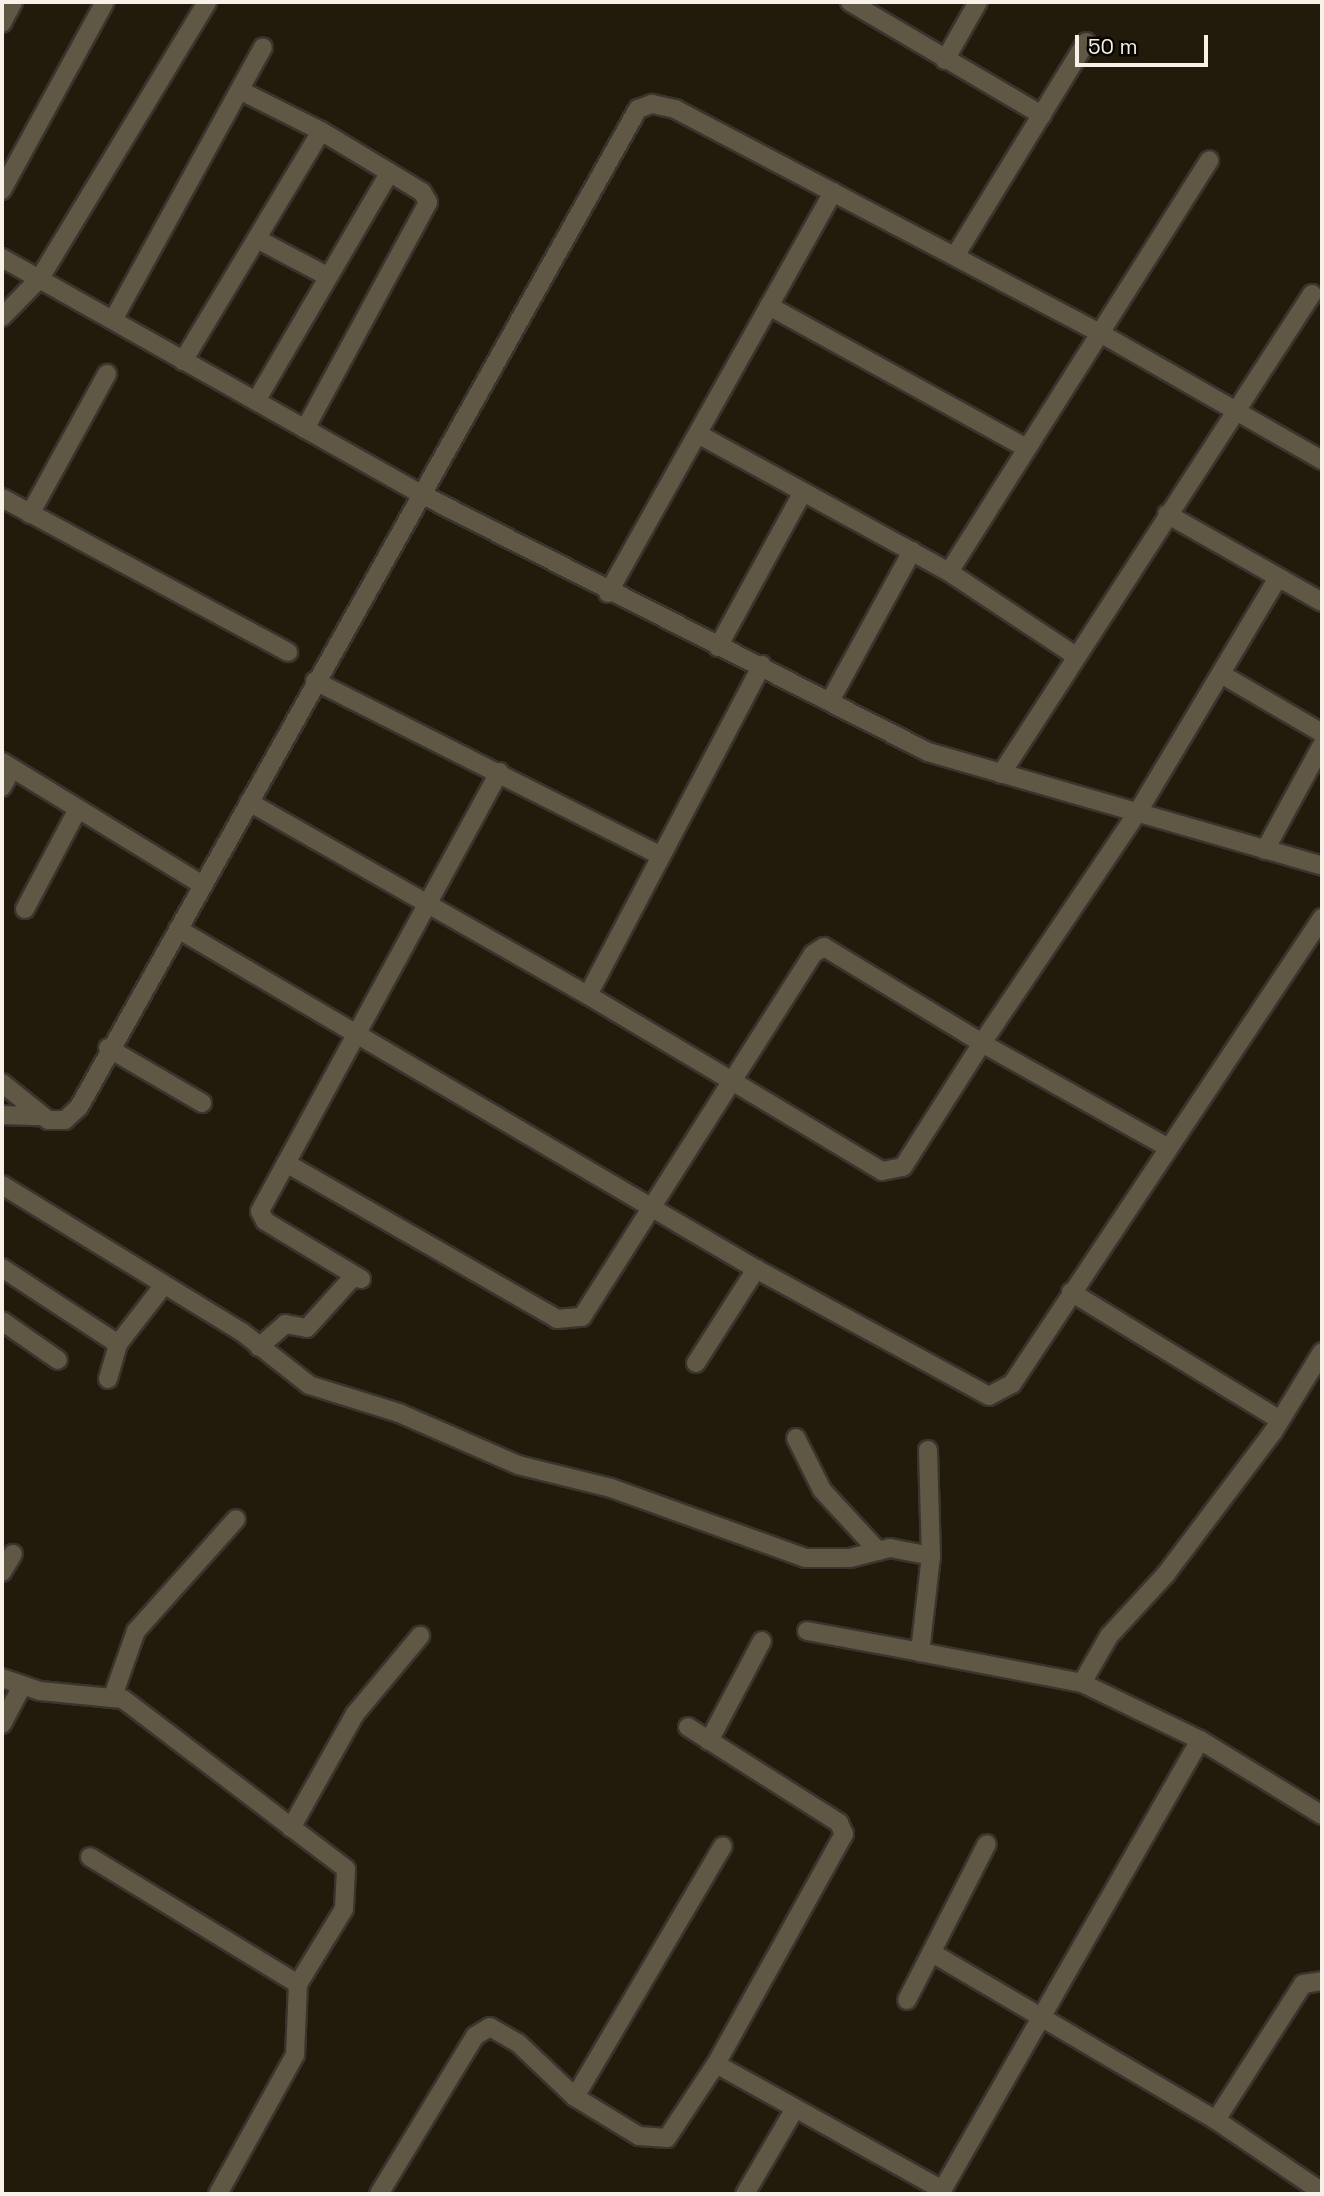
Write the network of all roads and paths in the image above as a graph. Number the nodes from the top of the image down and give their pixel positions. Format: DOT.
graph roads {
  1 [pos="13,2"];
  2 [pos="105,2"];
  3 [pos="207,2"];
  4 [pos="850,2"];
  5 [pos="978,2"];
  6 [pos="2,23"];
  7 [pos="1086,42"];
  8 [pos="263,47"];
  9 [pos="945,60"];
  10 [pos="243,92"];
  11 [pos="1042,115"];
  12 [pos="321,131"];
  13 [pos="1209,160"];
  14 [pos="390,172"];
  15 [pos="2,190"];
  16 [pos="834,192"];
  17 [pos="257,239"];
  18 [pos="955,257"];
  19 [pos="2,258"];
  20 [pos="325,275"];
  21 [pos="40,278"];
  22 [pos="1312,294"];
  23 [pos="769,306"];
  24 [pos="2,317"];
  25 [pos="114,320"];
  26 [pos="1100,332"];
  27 [pos="183,361"];
  28 [pos="107,374"];
  29 [pos="256,401"];
  30 [pos="1234,409"];
  31 [pos="305,429"];
  32 [pos="698,434"];
  33 [pos="1026,448"];
  34 [pos="1322,460"];
  35 [pos="803,492"];
  36 [pos="419,493"];
  37 [pos="2,498"];
  38 [pos="30,514"];
  39 [pos="1167,514"];
  40 [pos="912,551"];
  41 [pos="949,572"];
  42 [pos="1278,578"];
  43 [pos="608,593"];
  44 [pos="1322,603"];
  45 [pos="718,647"];
  46 [pos="288,652"];
  47 [pos="1076,656"];
  48 [pos="762,665"];
  49 [pos="1221,674"];
  50 [pos="315,681"];
  51 [pos="830,701"];
  52 [pos="1322,733"];
  53 [pos="1322,745"];
  54 [pos="7,766"];
  55 [pos="499,772"];
  56 [pos="1001,774"];
  57 [pos="2,787"];
  58 [pos="249,802"];
  59 [pos="78,809"];
  60 [pos="1136,815"];
  61 [pos="1265,850"];
  62 [pos="662,856"];
  63 [pos="1322,866"];
  64 [pos="203,885"];
  65 [pos="429,905"];
  66 [pos="25,909"];
  67 [pos="1322,918"];
  68 [pos="178,929"];
  69 [pos="588,995"];
  70 [pos="357,1036"];
  71 [pos="982,1042"];
  72 [pos="108,1048"];
  73 [pos="732,1081"];
  74 [pos="2,1083"];
  75 [pos="202,1103"];
  76 [pos="2,1115"];
  77 [pos="39,1116"];
  78 [pos="1167,1147"];
  79 [pos="286,1163"];
  80 [pos="2,1185"];
  81 [pos="652,1207"];
  82 [pos="2,1268"];
  83 [pos="756,1269"];
  84 [pos="164,1285"];
  85 [pos="1071,1292"];
  86 [pos="2,1321"];
  87 [pos="118,1344"];
  88 [pos="259,1347"];
  89 [pos="1322,1352"];
  90 [pos="58,1360"];
  91 [pos="696,1363"];
  92 [pos="108,1379"];
  93 [pos="1280,1420"];
  94 [pos="796,1438"];
  95 [pos="928,1450"];
  96 [pos="236,1519"];
  97 [pos="878,1551"];
  98 [pos="13,1554"];
  99 [pos="931,1556"];
  100 [pos="2,1572"];
  101 [pos="807,1631"];
  102 [pos="420,1636"];
  103 [pos="762,1642"];
  104 [pos="920,1652"];
  105 [pos="2,1678"];
  106 [pos="1082,1683"];
  107 [pos="22,1686"];
  108 [pos="113,1696"];
  109 [pos="2,1724"];
  110 [pos="688,1727"];
  111 [pos="1200,1740"];
  112 [pos="709,1741"];
  113 [pos="1322,1815"];
  114 [pos="291,1828"];
  115 [pos="987,1844"];
  116 [pos="723,1846"];
  117 [pos="90,1857"];
  118 [pos="934,1954"];
  119 [pos="1322,1981"];
  120 [pos="298,1984"];
  121 [pos="906,2000"];
  122 [pos="1044,2015"];
  123 [pos="716,2064"];
  124 [pos="575,2097"];
  125 [pos="794,2110"];
  126 [pos="1216,2120"];
  127 [pos="941,2192"];
  128 [pos="1322,2192"];
  129 [pos="218,2194"];
  130 [pos="379,2194"];
  131 [pos="744,2194"];
  1 -- 6 [label="street"];
  2 -- 15 [label="street"];
  3 -- 21 [label="street"];
  4 -- 9 [label="street"];
  5 -- 9 [label="street"];
  7 -- 11 [label="street"];
  8 -- 10 [label="street"];
  9 -- 11 [label="street"];
  10 -- 12 [label="street"];
  10 -- 25 [label="street"];
  11 -- 18 [label="street"];
  12 -- 14 [label="street"];
  12 -- 17 [label="street"];
  13 -- 26 [label="street"];
  14 -- 20 [label="street"];
  14 -- 31 [label="street"];
  16 -- 18 [label="street"];
  16 -- 23 [label="street"];
  16 -- 36 [label="street"];
  17 -- 20 [label="street"];
  17 -- 27 [label="street"];
  18 -- 26 [label="street"];
  19 -- 21 [label="street"];
  20 -- 29 [label="street"];
  21 -- 24 [label="street"];
  21 -- 25 [label="street"];
  22 -- 30 [label="street"];
  23 -- 32 [label="street"];
  23 -- 33 [label="street"];
  25 -- 27 [label="street"];
  26 -- 30 [label="street"];
  26 -- 33 [label="street"];
  27 -- 29 [label="street"];
  28 -- 38 [label="street"];
  29 -- 31 [label="street"];
  30 -- 34 [label="street"];
  30 -- 39 [label="street"];
  31 -- 36 [label="street"];
  32 -- 35 [label="street"];
  32 -- 43 [label="street"];
  33 -- 41 [label="street"];
  35 -- 40 [label="street"];
  35 -- 45 [label="street"];
  36 -- 43 [label="street"];
  36 -- 50 [label="street"];
  37 -- 38 [label="street"];
  38 -- 46 [label="street"];
  39 -- 42 [label="street"];
  39 -- 47 [label="street"];
  40 -- 41 [label="street"];
  40 -- 51 [label="street"];
  41 -- 47 [label="street"];
  42 -- 44 [label="street"];
  42 -- 49 [label="street"];
  43 -- 45 [label="street"];
  45 -- 48 [label="street"];
  47 -- 56 [label="street"];
  48 -- 51 [label="street"];
  48 -- 62 [label="street"];
  49 -- 52 [label="street"];
  49 -- 60 [label="street"];
  50 -- 55 [label="street"];
  50 -- 58 [label="street"];
  51 -- 56 [label="street"];
  53 -- 61 [label="street"];
  54 -- 57 [label="street"];
  54 -- 59 [label="street"];
  55 -- 62 [label="street"];
  55 -- 65 [label="street"];
  56 -- 60 [label="street"];
  58 -- 64 [label="street"];
  58 -- 65 [label="street"];
  59 -- 64 [label="street"];
  59 -- 66 [label="street"];
  60 -- 61 [label="street"];
  60 -- 71 [label="street"];
  61 -- 63 [label="street"];
  62 -- 69 [label="street"];
  64 -- 68 [label="street"];
  65 -- 69 [label="street"];
  65 -- 70 [label="street"];
  67 -- 78 [label="street"];
  68 -- 70 [label="street"];
  68 -- 72 [label="street"];
  69 -- 73 [label="street"];
  70 -- 79 [label="street"];
  70 -- 81 [label="street"];
  71 -- 73 [label="street"];
  71 -- 73 [label="street"];
  71 -- 78 [label="street"];
  72 -- 75 [label="street"];
  72 -- 77 [label="street"];
  73 -- 81 [label="street"];
  74 -- 77 [label="street"];
  76 -- 77 [label="street"];
  78 -- 85 [label="street"];
  79 -- 81 [label="street"];
  79 -- 88 [label="street"];
  80 -- 84 [label="street"];
  81 -- 83 [label="street"];
  82 -- 87 [label="street"];
  83 -- 85 [label="street"];
  83 -- 91 [label="street"];
  84 -- 87 [label="street"];
  84 -- 88 [label="street"];
  85 -- 93 [label="street"];
  86 -- 90 [label="street"];
  87 -- 92 [label="street"];
  88 -- 97 [label="street"];
  89 -- 93 [label="street"];
  93 -- 106 [label="street"];
  94 -- 97 [label="street"];
  95 -- 99 [label="street"];
  96 -- 108 [label="street"];
  97 -- 99 [label="street"];
  98 -- 100 [label="street"];
  99 -- 104 [label="street"];
  101 -- 104 [label="street"];
  102 -- 114 [label="street"];
  103 -- 112 [label="street"];
  104 -- 106 [label="street"];
  105 -- 107 [label="street"];
  106 -- 111 [label="street"];
  107 -- 108 [label="street"];
  107 -- 109 [label="street"];
  108 -- 114 [label="street"];
  110 -- 112 [label="street"];
  111 -- 113 [label="street"];
  111 -- 122 [label="street"];
  112 -- 123 [label="street"];
  114 -- 120 [label="street"];
  115 -- 118 [label="street"];
  116 -- 124 [label="street"];
  117 -- 120 [label="street"];
  118 -- 121 [label="street"];
  118 -- 122 [label="street"];
  119 -- 126 [label="street"];
  120 -- 129 [label="street"];
  122 -- 126 [label="street"];
  122 -- 127 [label="street"];
  123 -- 124 [label="street"];
  123 -- 125 [label="street"];
  124 -- 130 [label="street"];
  125 -- 127 [label="street"];
  125 -- 131 [label="street"];
  126 -- 128 [label="street"];
}
